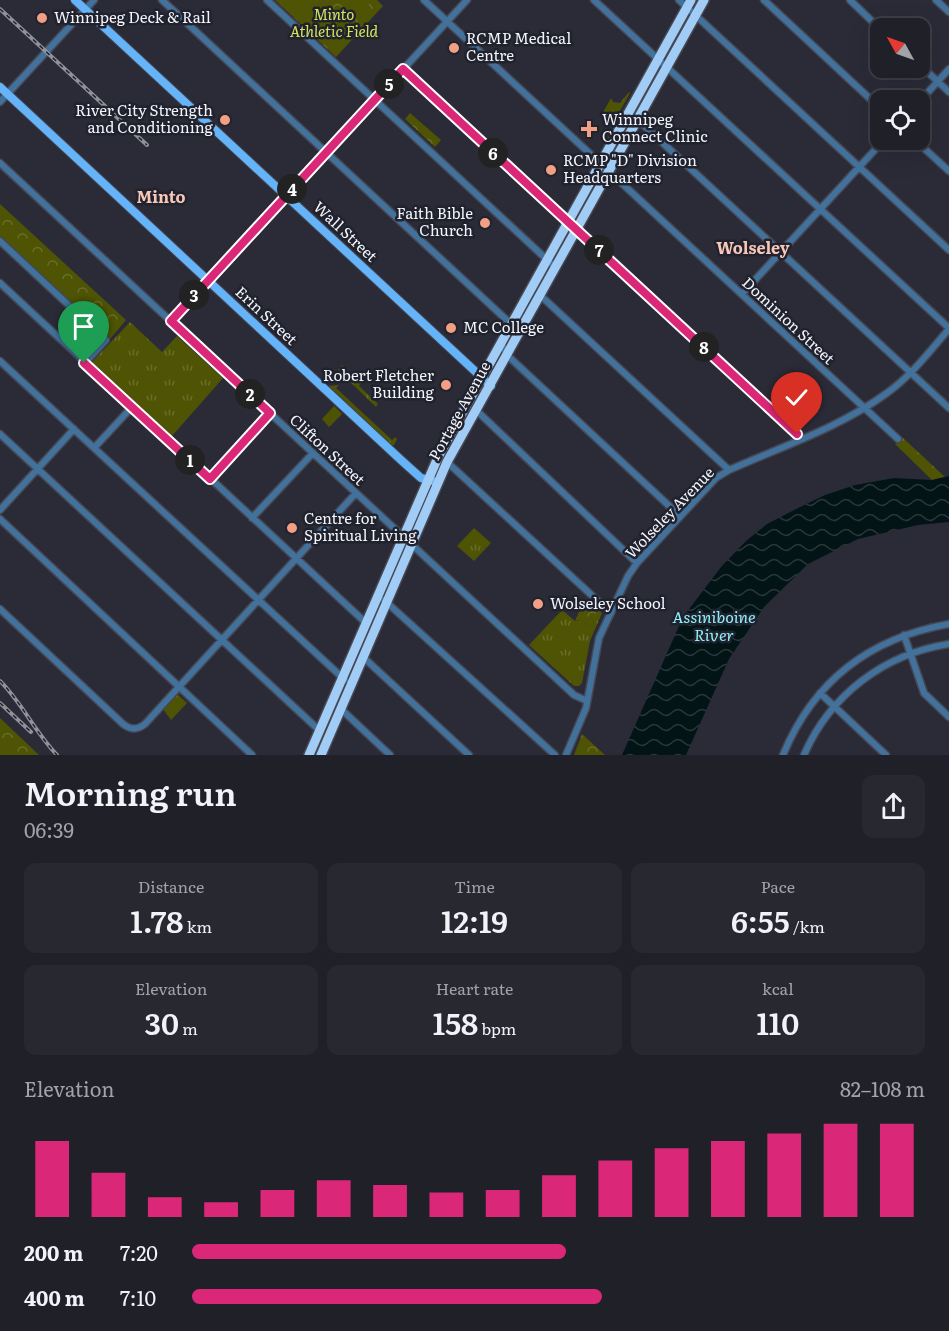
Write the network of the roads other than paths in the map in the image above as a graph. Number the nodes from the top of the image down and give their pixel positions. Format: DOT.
graph roads {
  1 [pos="75,0"];
  2 [pos="94,0"];
  3 [pos="162,0"];
  4 [pos="267,0"];
  5 [pos="424,0"];
  6 [pos="467,0"];
  7 [pos="594,0"];
  8 [pos="679,0"];
  9 [pos="704,0"];
  10 [pos="764,0"];
  11 [pos="850,0"];
  12 [pos="936,0"];
  13 [pos="689,4"];
  14 [pos="86,9"];
  15 [pos="949,12"];
  16 [pos="696,15"];
  17 [pos="870,19"];
  18 [pos="447,21"];
  19 [pos="658,60"];
  20 [pos="667,68"];
  21 [pos="403,69"];
  22 [pos="949,69"];
  23 [pos="930,74"];
  24 [pos="938,81"];
  25 [pos="0,87"];
  26 [pos="930,90"];
  27 [pos="949,92"];
  28 [pos="8,94"];
  29 [pos="870,99"];
  30 [pos="374,100"];
  31 [pos="0,102"];
  32 [pos="638,120"];
  33 [pos="874,150"];
  34 [pos="926,150"];
  35 [pos="326,153"];
  36 [pos="0,163"];
  37 [pos="601,164"];
  38 [pos="859,166"];
  39 [pos="949,171"];
  40 [pos="609,172"];
  41 [pos="286,196"];
  42 [pos="820,209"];
  43 [pos="568,222"];
  44 [pos="577,229"];
  45 [pos="0,241"];
  46 [pos="949,250"];
  47 [pos="781,252"];
  48 [pos="548,260"];
  49 [pos="556,268"];
  50 [pos="207,281"];
  51 [pos="0,283"];
  52 [pos="742,294"];
  53 [pos="541,296"];
  54 [pos="171,321"];
  55 [pos="511,324"];
  56 [pos="949,329"];
  57 [pos="501,343"];
  58 [pos="508,356"];
  59 [pos="0,361"];
  60 [pos="84,363"];
  61 [pos="910,372"];
  62 [pos="482,378"];
  63 [pos="490,386"];
  64 [pos="132,407"];
  65 [pos="864,408"];
  66 [pos="949,408"];
  67 [pos="477,411"];
  68 [pos="270,413"];
  69 [pos="74,429"];
  70 [pos="0,434"];
  71 [pos="803,439"];
  72 [pos="898,439"];
  73 [pos="94,448"];
  74 [pos="313,453"];
  75 [pos="447,462"];
  76 [pos="38,469"];
  77 [pos="729,470"];
  78 [pos="210,479"];
  79 [pos="428,481"];
  80 [pos="439,481"];
  81 [pos="356,493"];
  82 [pos="0,510"];
  83 [pos="680,516"];
  84 [pos="252,518"];
  85 [pos="0,519"];
  86 [pos="404,537"];
  87 [pos="412,544"];
  88 [pos="295,559"];
  89 [pos="638,563"];
  90 [pos="378,596"];
  91 [pos="258,600"];
  92 [pos="387,602"];
  93 [pos="0,609"];
  94 [pos="611,613"];
  95 [pos="366,623"];
  96 [pos="949,624"];
  97 [pos="904,635"];
  98 [pos="222,640"];
  99 [pos="949,644"];
  100 [pos="910,653"];
  101 [pos="363,657"];
  102 [pos="343,678"];
  103 [pos="351,685"];
  104 [pos="179,687"];
  105 [pos="820,693"];
  106 [pos="587,701"];
  107 [pos="833,706"];
  108 [pos="341,709"];
  109 [pos="949,717"];
  110 [pos="320,731"];
  111 [pos="784,754"];
  112 [pos="252,755"];
  113 [pos="309,755"];
  114 [pos="321,755"];
  115 [pos="390,755"];
  116 [pos="469,755"];
  117 [pos="555,755"];
  118 [pos="566,755"];
  119 [pos="804,755"];
  120 [pos="886,755"];
  1 -- 14 [label="main road, Wall Street"];
  2 -- 14 [label="street"];
  3 -- 35 [label="street"];
  4 -- 30 [label="street"];
  5 -- 18 [label="street, Dominion Street"];
  6 -- 18 [label="street"];
  7 -- 19 [label="street"];
  8 -- 13 [label="street"];
  9 -- 16 [label="highway, Portage Avenue"];
  10 -- 29 [label="street"];
  11 -- 17 [label="street"];
  12 -- 15 [label="street"];
  13 -- 16 [label="street"];
  13 -- 19 [label="highway, Portage Avenue"];
  14 -- 28 [label="street"];
  14 -- 41 [label="main road, Wall Street"];
  16 -- 20 [label="highway, Portage Avenue"];
  16 -- 38 [label="street"];
  18 -- 21 [label="street"];
  18 -- 37 [label="street, Dominion Street"];
  19 -- 20 [label="street"];
  19 -- 37 [label="highway, Portage Avenue"];
  20 -- 32 [label="highway, Portage Avenue"];
  20 -- 42 [label="street"];
  21 -- 30 [label="street"];
  21 -- 43 [label="street"];
  22 -- 24 [label="street"];
  23 -- 24 [label="street"];
  24 -- 26 [label="street"];
  24 -- 27 [label="street"];
  25 -- 28 [label="main road, Erin Street"];
  28 -- 31 [label="street"];
  28 -- 50 [label="main road, Erin Street"];
  30 -- 35 [label="street"];
  30 -- 48 [label="street"];
  32 -- 40 [label="highway, Portage Avenue"];
  32 -- 47 [label="street"];
  33 -- 38 [label="street"];
  34 -- 39 [label="street"];
  35 -- 41 [label="street"];
  35 -- 55 [label="street"];
  36 -- 54 [label="street, Clifton Street"];
  37 -- 40 [label="street, Dominion Street"];
  37 -- 43 [label="highway, Portage Avenue"];
  38 -- 42 [label="street"];
  38 -- 46 [label="street"];
  40 -- 44 [label="highway, Portage Avenue"];
  40 -- 52 [label="street, Dominion Street"];
  41 -- 50 [label="street"];
  41 -- 62 [label="main road, Wall Street"];
  42 -- 47 [label="street"];
  42 -- 56 [label="street"];
  43 -- 44 [label="street"];
  43 -- 48 [label="highway, Portage Avenue"];
  44 -- 49 [label="highway, Portage Avenue"];
  44 -- 71 [label="street"];
  45 -- 60 [label="street"];
  47 -- 52 [label="street"];
  47 -- 61 [label="street"];
  48 -- 49 [label="street"];
  48 -- 55 [label="highway, Portage Avenue"];
  49 -- 53 [label="highway, Portage Avenue"];
  50 -- 54 [label="street"];
  50 -- 79 [label="main road, Erin Street"];
  51 -- 60 [label="street"];
  52 -- 65 [label="street, Dominion Street"];
  53 -- 58 [label="highway, Portage Avenue"];
  53 -- 77 [label="street"];
  54 -- 68 [label="street, Clifton Street"];
  55 -- 57 [label="highway, Portage Avenue"];
  56 -- 61 [label="street, Wolseley Avenue"];
  57 -- 58 [label="street"];
  57 -- 62 [label="highway, Portage Avenue"];
  58 -- 63 [label="highway, Portage Avenue"];
  58 -- 83 [label="street"];
  59 -- 69 [label="street"];
  60 -- 64 [label="street"];
  61 -- 65 [label="street, Wolseley Avenue"];
  61 -- 66 [label="street"];
  62 -- 63 [label="main road, Wall Street"];
  62 -- 79 [label="highway, Portage Avenue"];
  63 -- 67 [label="highway, Portage Avenue"];
  64 -- 73 [label="street"];
  64 -- 78 [label="street"];
  65 -- 71 [label="street, Wolseley Avenue"];
  65 -- 72 [label="street, Dominion Street"];
  67 -- 75 [label="highway, Portage Avenue"];
  67 -- 89 [label="street"];
  68 -- 74 [label="street, Clifton Street"];
  68 -- 78 [label="street"];
  69 -- 73 [label="street"];
  69 -- 76 [label="street"];
  70 -- 76 [label="street"];
  71 -- 77 [label="street, Wolseley Avenue"];
  73 -- 91 [label="street"];
  74 -- 81 [label="street, Clifton Street"];
  74 -- 84 [label="street"];
  75 -- 80 [label="highway, Portage Avenue"];
  75 -- 94 [label="street"];
  76 -- 82 [label="street"];
  76 -- 98 [label="street"];
  77 -- 83 [label="street, Wolseley Avenue"];
  78 -- 84 [label="street"];
  79 -- 80 [label="main road"];
  79 -- 86 [label="highway, Portage Avenue"];
  80 -- 87 [label="highway, Portage Avenue"];
  81 -- 86 [label="street, Clifton Street"];
  81 -- 88 [label="street"];
  83 -- 89 [label="street, Wolseley Avenue"];
  84 -- 88 [label="street"];
  85 -- 104 [label="street"];
  86 -- 87 [label="street, Clifton Street"];
  86 -- 90 [label="highway, Portage Avenue"];
  87 -- 92 [label="highway, Portage Avenue"];
  87 -- 106 [label="street, Clifton Street"];
  88 -- 91 [label="street"];
  88 -- 95 [label="street"];
  89 -- 94 [label="street, Wolseley Avenue"];
  90 -- 92 [label="street"];
  90 -- 95 [label="highway, Portage Avenue"];
  91 -- 98 [label="street"];
  91 -- 102 [label="street"];
  92 -- 101 [label="highway, Portage Avenue"];
  92 -- 117 [label="street"];
  93 -- 104 [label="street"];
  94 -- 106 [label="street, Wolseley Avenue"];
  95 -- 102 [label="highway, Portage Avenue"];
  96 -- 97 [label="street"];
  97 -- 100 [label="street"];
  97 -- 105 [label="street"];
  98 -- 104 [label="street"];
  98 -- 110 [label="street"];
  99 -- 100 [label="street"];
  100 -- 107 [label="street"];
  100 -- 109 [label="street"];
  101 -- 103 [label="highway, Portage Avenue"];
  101 -- 116 [label="street"];
  102 -- 103 [label="street"];
  102 -- 110 [label="highway, Portage Avenue"];
  103 -- 108 [label="highway, Portage Avenue"];
  104 -- 112 [label="street"];
  105 -- 107 [label="street"];
  105 -- 111 [label="street"];
  106 -- 118 [label="street, Wolseley Avenue"];
  107 -- 119 [label="street"];
  107 -- 120 [label="street"];
  108 -- 114 [label="highway, Portage Avenue"];
  108 -- 115 [label="street"];
  110 -- 113 [label="highway, Portage Avenue"];
}
